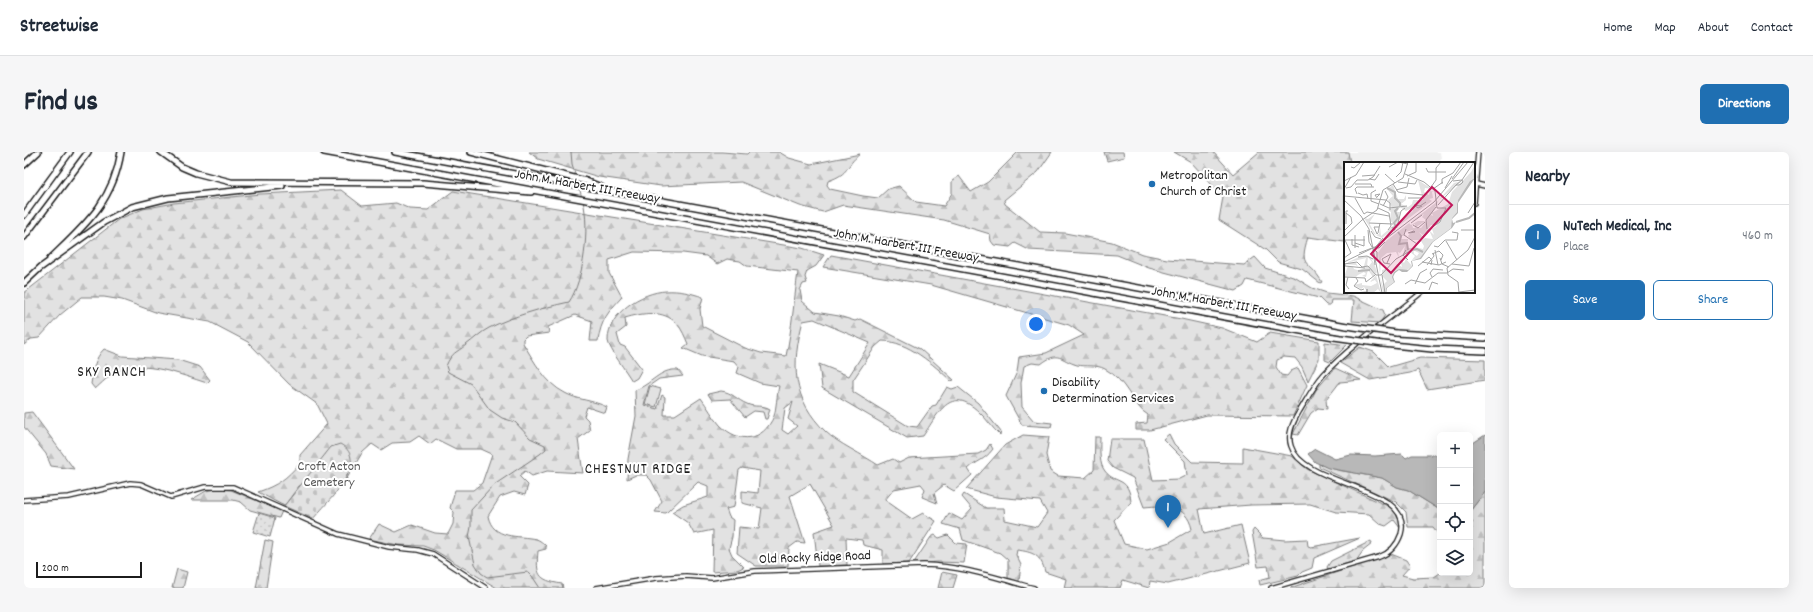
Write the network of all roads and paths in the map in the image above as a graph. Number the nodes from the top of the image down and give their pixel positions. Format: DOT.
graph roads {
  1 [pos="38,152"];
  2 [pos="70,152"];
  3 [pos="88,152"];
  4 [pos="121,152"];
  5 [pos="161,152"];
  6 [pos="324,152"];
  7 [pos="395,152"];
  8 [pos="471,152"];
  9 [pos="1478,152"];
  10 [pos="24,165"];
  11 [pos="302,184"];
  12 [pos="1476,184"];
  13 [pos="1485,186"];
  14 [pos="616,192"];
  15 [pos="560,194"];
  16 [pos="1475,194"];
  17 [pos="24,215"];
  18 [pos="24,237"];
  19 [pos="40,268"];
  20 [pos="24,282"];
  21 [pos="1421,293"];
  22 [pos="1485,338"];
  23 [pos="1485,351"];
  24 [pos="24,500"];
  25 [pos="486,588"];
  26 [pos="596,588"];
  27 [pos="1034,588"];
  28 [pos="1271,588"];
  1 -- 10 [label="highway"];
  2 -- 17 [label="highway"];
  3 -- 18 [label="highway"];
  4 -- 19 [label="highway"];
  5 -- 11 [label="highway"];
  6 -- 15 [label="highway, John M. Harbert III Freeway"];
  7 -- 14 [label="highway, John M. Harbert III Freeway"];
  8 -- 14 [label="highway"];
  9 -- 12 [label="street"];
  11 -- 15 [label="highway"];
  11 -- 19 [label="highway"];
  12 -- 13 [label="street"];
  12 -- 16 [label="street"];
  14 -- 22 [label="highway, John M. Harbert III Freeway, bridge"];
  15 -- 23 [label="highway, John M. Harbert III Freeway, bridge"];
  19 -- 20 [label="highway"];
  21 -- 28 [label="street"];
  24 -- 25 [label="street"];
  26 -- 27 [label="street, Old Rocky Ridge Road"];
}
